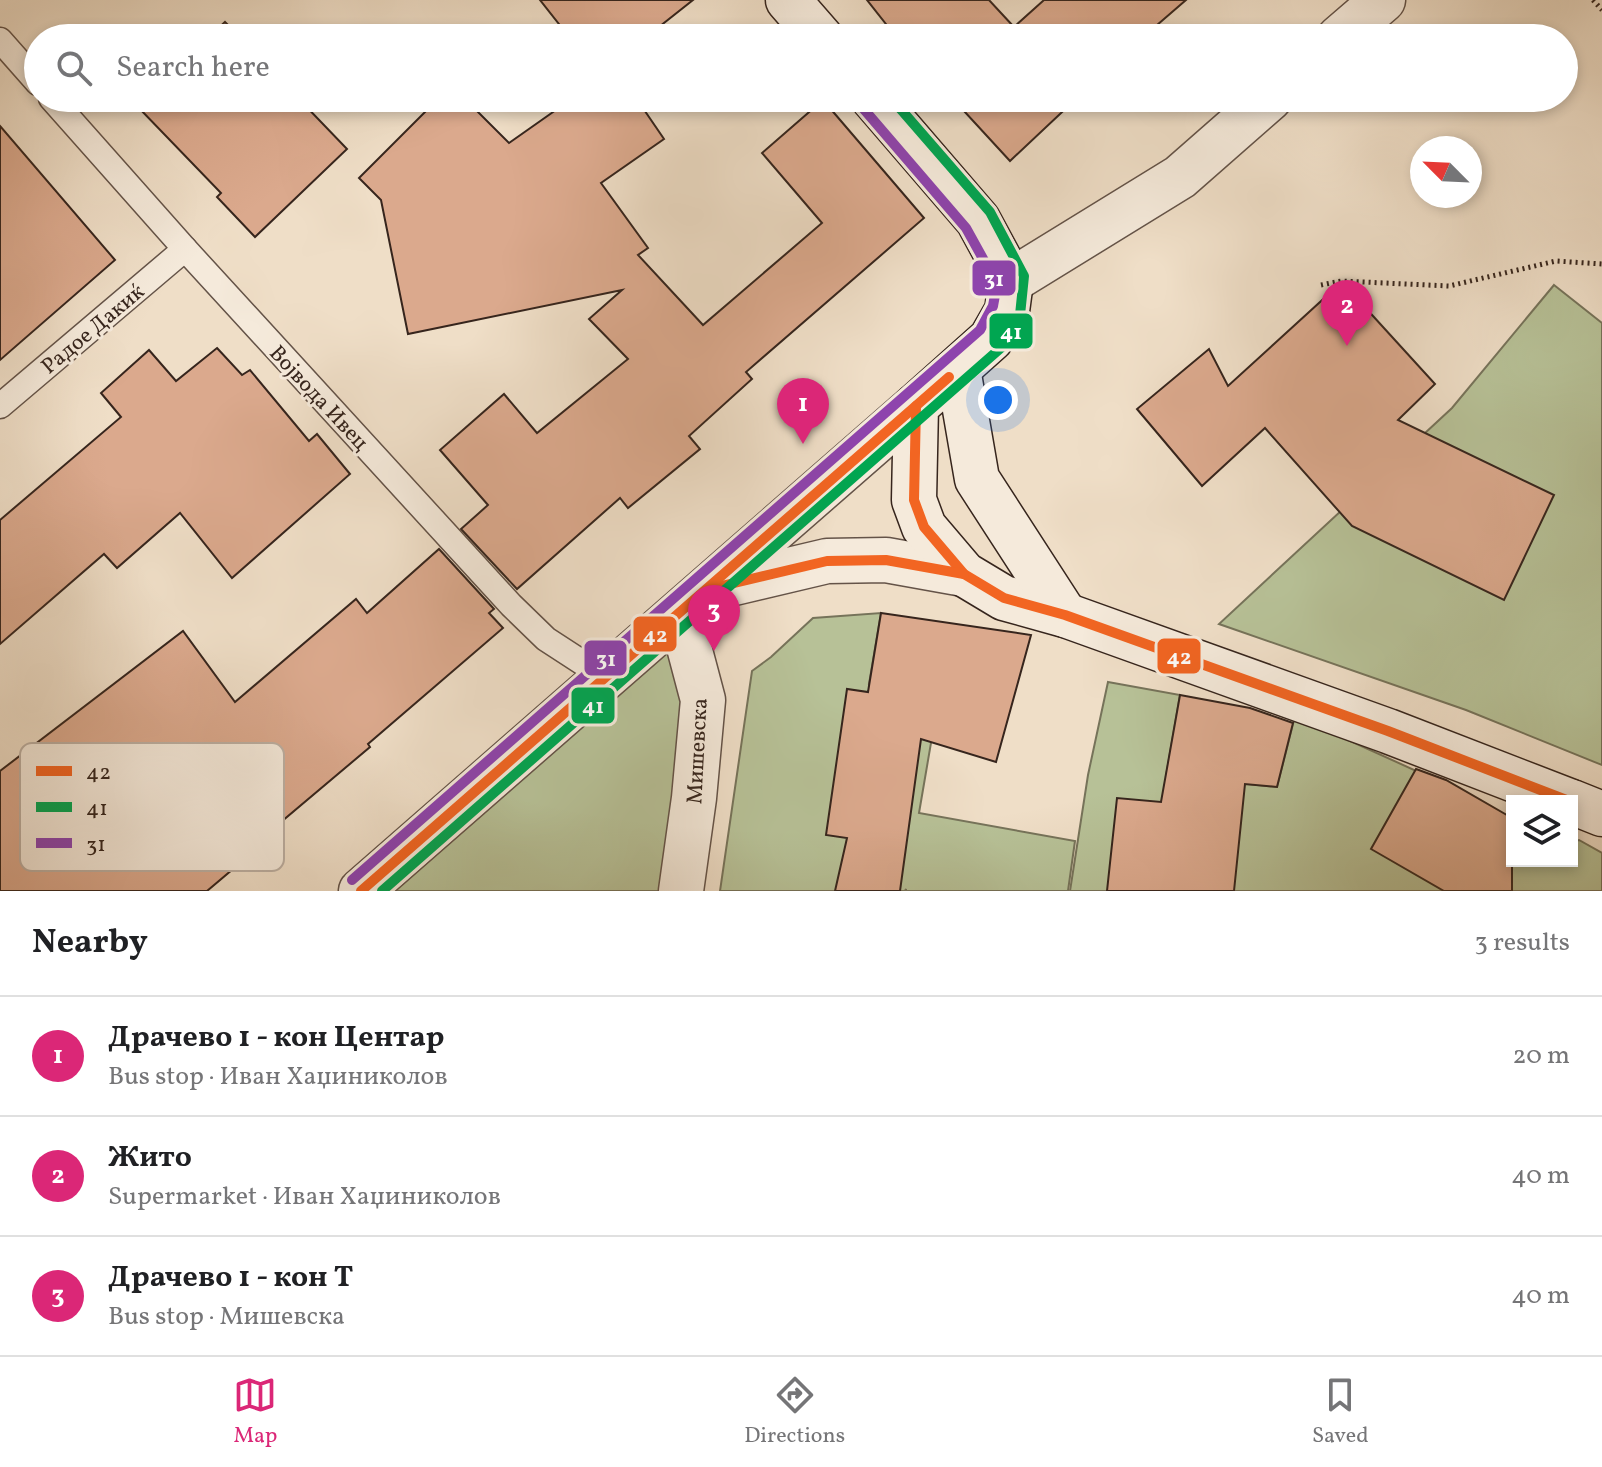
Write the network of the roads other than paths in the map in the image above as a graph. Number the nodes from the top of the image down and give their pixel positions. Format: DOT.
graph roads {
  1 [pos="788,0"];
  2 [pos="1383,0"];
  3 [pos="809,24"];
  4 [pos="1355,24"];
  5 [pos="0,40"];
  6 [pos="24,67"];
  7 [pos="63,112"];
  8 [pos="885,112"];
  9 [pos="1254,112"];
  10 [pos="185,249"];
  11 [pos="1011,281"];
  12 [pos="958,369"];
  13 [pos="0,406"];
  14 [pos="916,406"];
  15 [pos="964,574"];
  16 [pos="693,601"];
  17 [pos="1065,615"];
  18 [pos="606,678"];
  19 [pos="1553,795"];
  20 [pos="1578,805"];
  21 [pos="1602,814"];
  22 [pos="361,891"];
  23 [pos="681,891"];
  1 -- 3 [label="street"];
  2 -- 4 [label="street"];
  5 -- 6 [label="lane"];
  7 -- 10 [label="lane, Војвода Ивец"];
  8 -- 11 [label="street"];
  9 -- 11 [label="street"];
  10 -- 13 [label="lane, Радое Дакиќ"];
  10 -- 18 [label="lane, Војвода Ивец"];
  11 -- 12 [label="street"];
  12 -- 14 [label="street"];
  12 -- 17 [label="street"];
  14 -- 15 [label="street"];
  14 -- 16 [label="street"];
  15 -- 16 [label="street"];
  15 -- 17 [label="street"];
  16 -- 18 [label="street"];
  16 -- 23 [label="street, Мишевска"];
  17 -- 19 [label="street"];
  18 -- 22 [label="street"];
  20 -- 21 [label="street"];
}
